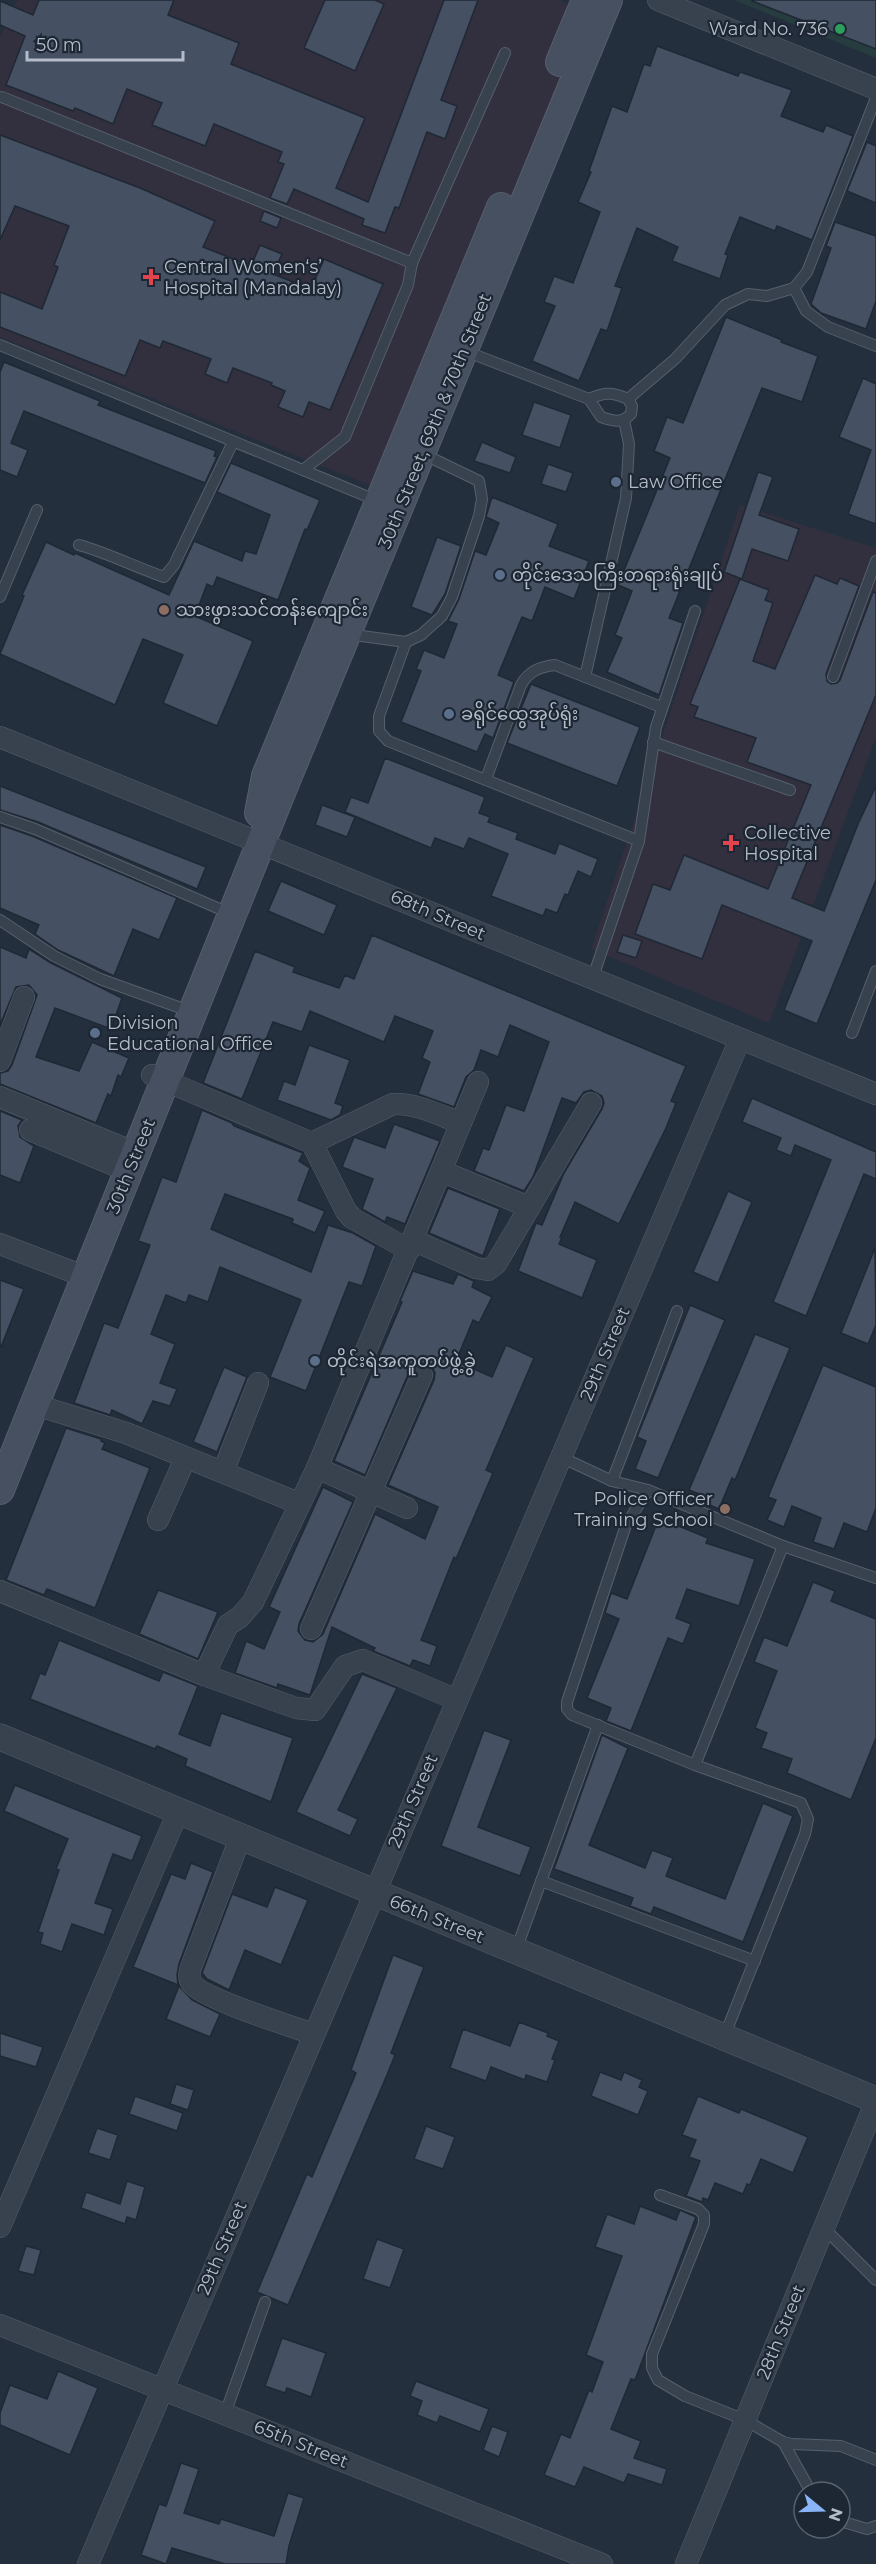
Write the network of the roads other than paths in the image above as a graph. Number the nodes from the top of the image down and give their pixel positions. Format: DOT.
graph roads {
  1 [pos="585,0"];
  2 [pos="608,0"];
  3 [pos="658,0"];
  4 [pos="505,53"];
  5 [pos="876,89"];
  6 [pos="2,97"];
  7 [pos="876,98"];
  8 [pos="412,263"];
  9 [pos="794,288"];
  10 [pos="0,345"];
  11 [pos="455,346"];
  12 [pos="876,346"];
  13 [pos="589,399"];
  14 [pos="628,399"];
  15 [pos="624,420"];
  16 [pos="234,441"];
  17 [pos="413,448"];
  18 [pos="303,470"];
  19 [pos="388,506"];
  20 [pos="38,510"];
  21 [pos="79,545"];
  22 [pos="876,561"];
  23 [pos="0,597"];
  24 [pos="695,611"];
  25 [pos="336,632"];
  26 [pos="406,642"];
  27 [pos="585,677"];
  28 [pos="833,677"];
  29 [pos="661,707"];
  30 [pos="0,737"];
  31 [pos="653,742"];
  32 [pos="486,779"];
  33 [pos="790,790"];
  34 [pos="0,817"];
  35 [pos="258,841"];
  36 [pos="639,841"];
  37 [pos="222,910"];
  38 [pos="0,920"];
  39 [pos="876,971"];
  40 [pos="592,980"];
  41 [pos="24,996"];
  42 [pos="187,1010"];
  43 [pos="852,1033"];
  44 [pos="740,1039"];
  45 [pos="0,1061"];
  46 [pos="158,1078"];
  47 [pos="478,1082"];
  48 [pos="876,1094"];
  49 [pos="0,1097"];
  50 [pos="591,1103"];
  51 [pos="461,1123"];
  52 [pos="30,1130"];
  53 [pos="312,1143"];
  54 [pos="117,1156"];
  55 [pos="441,1171"];
  56 [pos="529,1208"];
  57 [pos="0,1244"];
  58 [pos="411,1245"];
  59 [pos="79,1274"];
  60 [pos="677,1311"];
  61 [pos="422,1376"];
  62 [pos="258,1383"];
  63 [pos="36,1405"];
  64 [pos="0,1449"];
  65 [pos="561,1457"];
  66 [pos="185,1459"];
  67 [pos="317,1467"];
  68 [pos="224,1472"];
  69 [pos="612,1481"];
  70 [pos="0,1490"];
  71 [pos="648,1490"];
  72 [pos="372,1492"];
  73 [pos="298,1503"];
  74 [pos="407,1508"];
  75 [pos="158,1520"];
  76 [pos="783,1546"];
  77 [pos="875,1575"];
  78 [pos="0,1591"];
  79 [pos="311,1629"];
  80 [pos="204,1675"];
  81 [pos="457,1700"];
  82 [pos="598,1725"];
  83 [pos="0,1737"];
  84 [pos="695,1765"];
  85 [pos="178,1812"];
  86 [pos="240,1838"];
  87 [pos="541,1881"];
  88 [pos="374,1893"];
  89 [pos="515,1952"];
  90 [pos="755,1961"];
  91 [pos="313,2034"];
  92 [pos="724,2038"];
  93 [pos="876,2100"];
  94 [pos="660,2195"];
  95 [pos="0,2227"];
  96 [pos="824,2228"];
  97 [pos="876,2280"];
  98 [pos="265,2302"];
  99 [pos="0,2325"];
  100 [pos="161,2390"];
  101 [pos="225,2414"];
  102 [pos="745,2420"];
  103 [pos="783,2442"];
  104 [pos="876,2460"];
  105 [pos="805,2480"];
  106 [pos="852,2525"];
  107 [pos="876,2526"];
  108 [pos="88,2564"];
  109 [pos="602,2564"];
  110 [pos="686,2564"];
  1 -- 11 [label="main road, 30th Street, 69th & 70th Street"];
  2 -- 11 [label="main road, 30th Street, 69th & 70th Street"];
  3 -- 5 [label="street"];
  4 -- 8 [label="lane"];
  6 -- 8 [label="lane"];
  7 -- 9 [label="lane"];
  8 -- 18 [label="lane"];
  9 -- 12 [label="lane"];
  9 -- 14 [label="lane"];
  10 -- 16 [label="lane"];
  11 -- 13 [label="lane"];
  11 -- 17 [label="main road, 30th Street, 69th & 70th Street"];
  13 -- 14 [label="lane"];
  13 -- 15 [label="lane"];
  14 -- 15 [label="lane"];
  15 -- 27 [label="lane"];
  16 -- 18 [label="lane"];
  16 -- 21 [label="lane"];
  17 -- 19 [label="main road, 30th Street, 69th & 70th Street"];
  17 -- 26 [label="lane"];
  18 -- 19 [label="lane"];
  19 -- 25 [label="main road, 30th Street, 69th & 70th Street"];
  20 -- 23 [label="lane"];
  22 -- 28 [label="lane"];
  24 -- 29 [label="lane"];
  25 -- 26 [label="lane"];
  25 -- 35 [label="main road, 30th Street, 69th & 70th Street"];
  26 -- 32 [label="lane"];
  27 -- 29 [label="lane"];
  27 -- 32 [label="lane"];
  29 -- 31 [label="lane"];
  30 -- 35 [label="street, 68th Street"];
  31 -- 33 [label="lane"];
  31 -- 36 [label="lane"];
  32 -- 36 [label="lane"];
  34 -- 37 [label="lane"];
  35 -- 37 [label="main road, 30th Street"];
  35 -- 40 [label="street, 68th Street"];
  35 -- 42 [label="main road, 30th Street"];
  36 -- 40 [label="lane"];
  37 -- 42 [label="main road, 30th Street"];
  38 -- 42 [label="lane"];
  39 -- 43 [label="lane"];
  40 -- 44 [label="street, 68th Street"];
  41 -- 45 [label="street"];
  42 -- 46 [label="main road, 30th Street"];
  44 -- 48 [label="street, 68th Street"];
  44 -- 65 [label="street, 29th Street"];
  46 -- 53 [label="street"];
  46 -- 54 [label="main road, 30th Street"];
  46 -- 59 [label="main road, 30th Street"];
  47 -- 51 [label="street"];
  49 -- 54 [label="street"];
  50 -- 56 [label="street"];
  51 -- 53 [label="street"];
  51 -- 55 [label="street"];
  52 -- 54 [label="street"];
  53 -- 58 [label="street"];
  54 -- 59 [label="main road, 30th Street"];
  55 -- 56 [label="street"];
  55 -- 58 [label="street"];
  56 -- 58 [label="street"];
  57 -- 59 [label="street"];
  58 -- 67 [label="street"];
  59 -- 63 [label="main road, 30th Street"];
  59 -- 64 [label="main road, 30th Street"];
  60 -- 69 [label="lane"];
  61 -- 72 [label="street"];
  62 -- 68 [label="street"];
  63 -- 66 [label="street"];
  63 -- 70 [label="main road, 30th Street"];
  65 -- 69 [label="lane"];
  65 -- 81 [label="street, 29th Street"];
  66 -- 68 [label="street"];
  66 -- 75 [label="street"];
  67 -- 72 [label="street"];
  67 -- 73 [label="street"];
  68 -- 73 [label="street"];
  69 -- 71 [label="lane"];
  71 -- 76 [label="lane"];
  71 -- 82 [label="lane"];
  72 -- 74 [label="street"];
  72 -- 79 [label="street"];
  73 -- 80 [label="street"];
  76 -- 77 [label="lane"];
  76 -- 84 [label="lane"];
  78 -- 80 [label="street"];
  80 -- 81 [label="street"];
  81 -- 88 [label="street, 29th Street"];
  82 -- 84 [label="lane"];
  82 -- 87 [label="lane"];
  83 -- 85 [label="street, 66th Street"];
  84 -- 90 [label="lane"];
  85 -- 86 [label="street, 66th Street"];
  85 -- 95 [label="street"];
  86 -- 88 [label="street, 66th Street"];
  86 -- 91 [label="street"];
  87 -- 89 [label="lane"];
  87 -- 90 [label="lane"];
  88 -- 89 [label="street, 66th Street"];
  88 -- 91 [label="street, 29th Street"];
  89 -- 92 [label="street, 66th Street"];
  90 -- 92 [label="lane"];
  91 -- 100 [label="street, 29th Street"];
  92 -- 93 [label="street, 66th Street"];
  93 -- 96 [label="street, 28th Street"];
  94 -- 102 [label="lane"];
  96 -- 97 [label="lane"];
  96 -- 102 [label="street, 28th Street"];
  98 -- 101 [label="lane"];
  99 -- 100 [label="street, 65th Street"];
  100 -- 101 [label="street, 65th Street"];
  100 -- 108 [label="street, 29th Street"];
  101 -- 109 [label="street, 65th Street"];
  102 -- 103 [label="lane"];
  102 -- 110 [label="street, 28th Street"];
  103 -- 104 [label="lane"];
  103 -- 105 [label="lane"];
  106 -- 107 [label="lane"];
}
